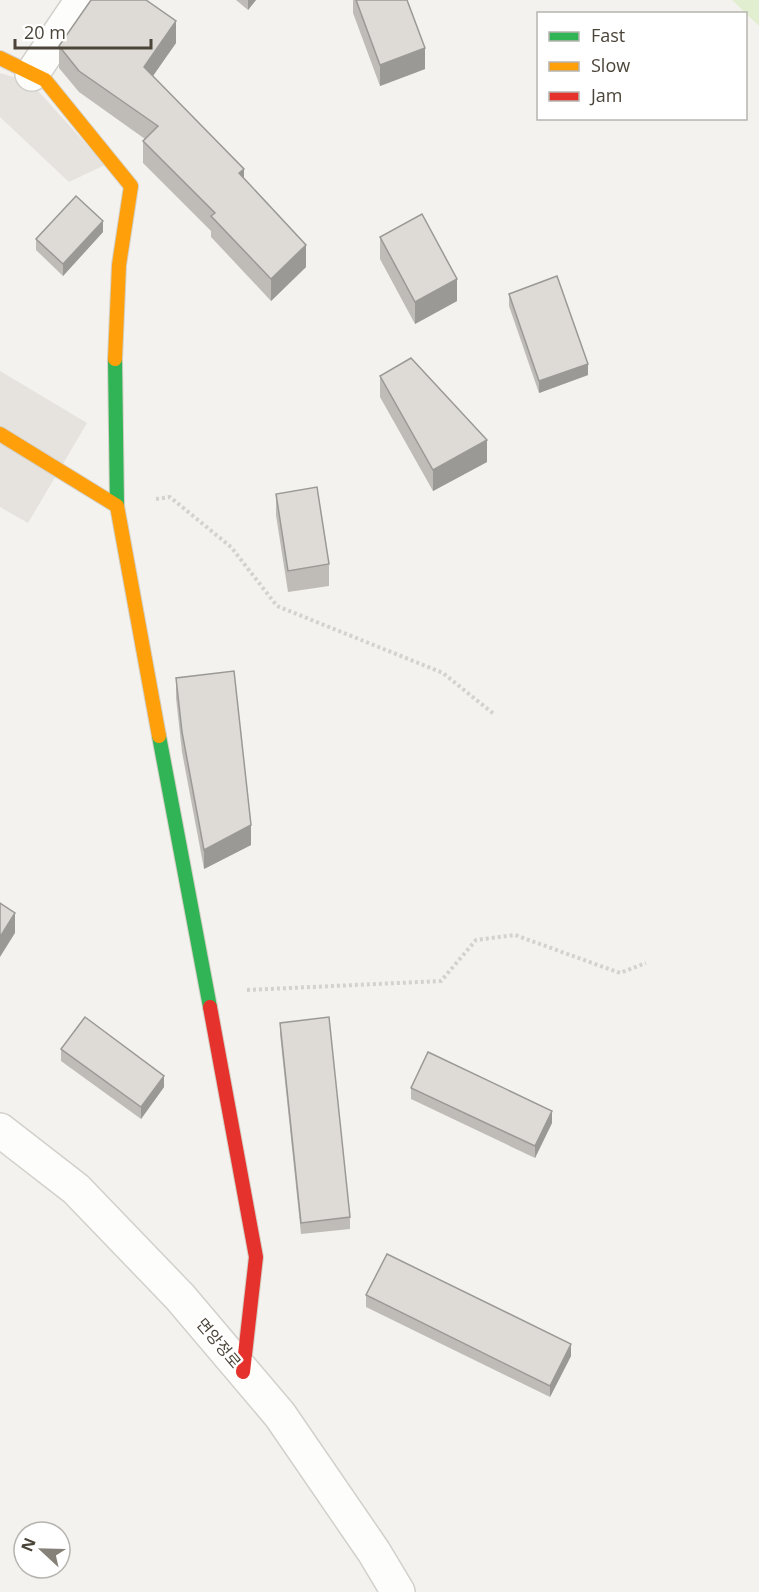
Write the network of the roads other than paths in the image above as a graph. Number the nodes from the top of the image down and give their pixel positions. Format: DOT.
graph roads {
  1 [pos="82,0"];
  2 [pos="0,58"];
  3 [pos="32,74"];
  4 [pos="0,434"];
  5 [pos="117,506"];
  6 [pos="0,1130"];
  7 [pos="243,1372"];
  8 [pos="398,1592"];
  1 -- 3 [label="street"];
  2 -- 3 [label="street"];
  3 -- 5 [label="street"];
  4 -- 5 [label="street"];
  5 -- 7 [label="street"];
  6 -- 7 [label="street, 면앙정로"];
  7 -- 8 [label="street, 면앙정로"];
}
